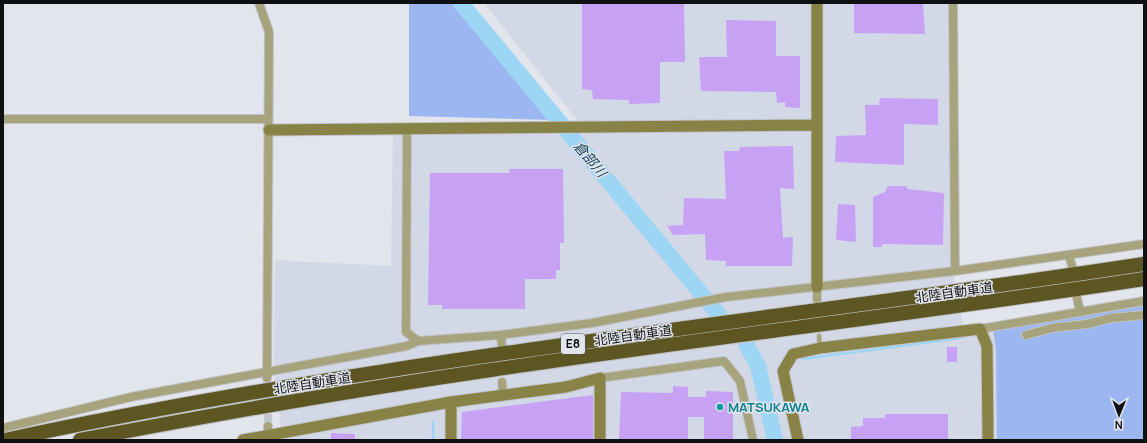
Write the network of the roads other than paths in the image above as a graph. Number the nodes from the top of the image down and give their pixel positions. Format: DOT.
graph roads {
  1 [pos="259,3"];
  2 [pos="817,3"];
  3 [pos="953,3"];
  4 [pos="3,119"];
  5 [pos="269,124"];
  6 [pos="817,125"];
  7 [pos="406,130"];
  8 [pos="1144,244"];
  9 [pos="1069,255"];
  10 [pos="1144,264"];
  11 [pos="1072,266"];
  12 [pos="955,271"];
  13 [pos="1144,279"];
  14 [pos="817,287"];
  15 [pos="1077,298"];
  16 [pos="817,299"];
  17 [pos="1144,301"];
  18 [pos="1080,311"];
  19 [pos="1144,315"];
  20 [pos="980,329"];
  21 [pos="501,335"];
  22 [pos="1026,335"];
  23 [pos="819,336"];
  24 [pos="418,341"];
  25 [pos="502,347"];
  26 [pos="820,348"];
  27 [pos="267,375"];
  28 [pos="600,378"];
  29 [pos="502,382"];
  30 [pos="503,394"];
  31 [pos="451,402"];
  32 [pos="3,428"];
  33 [pos="268,434"];
  34 [pos="5,440"];
  35 [pos="80,440"];
  36 [pos="243,440"];
  37 [pos="451,440"];
  38 [pos="600,440"];
  39 [pos="753,440"];
  40 [pos="798,440"];
  41 [pos="988,440"];
  1 -- 5 [label="street"];
  2 -- 6 [label="street"];
  3 -- 12 [label="street"];
  4 -- 5 [label="street"];
  5 -- 7 [label="street"];
  5 -- 27 [label="street"];
  6 -- 7 [label="street"];
  6 -- 14 [label="street"];
  7 -- 24 [label="street"];
  8 -- 9 [label="street"];
  9 -- 11 [label="street"];
  9 -- 12 [label="street"];
  10 -- 34 [label="highway, 北陸自動車道 / E8"];
  12 -- 14 [label="street"];
  13 -- 35 [label="highway, 北陸自動車道 / E8"];
  14 -- 16 [label="street"];
  14 -- 21 [label="street"];
  15 -- 18 [label="street"];
  17 -- 18 [label="street"];
  18 -- 20 [label="street"];
  19 -- 22 [label="street"];
  20 -- 26 [label="street"];
  20 -- 41 [label="street"];
  21 -- 24 [label="street"];
  21 -- 25 [label="street"];
  23 -- 26 [label="lane"];
  24 -- 27 [label="street"];
  26 -- 40 [label="street"];
  27 -- 32 [label="street"];
  28 -- 30 [label="street"];
  28 -- 38 [label="street"];
  28 -- 39 [label="street"];
  29 -- 30 [label="street"];
  30 -- 31 [label="street"];
  31 -- 33 [label="street"];
  31 -- 37 [label="street"];
  33 -- 36 [label="street"];
}
